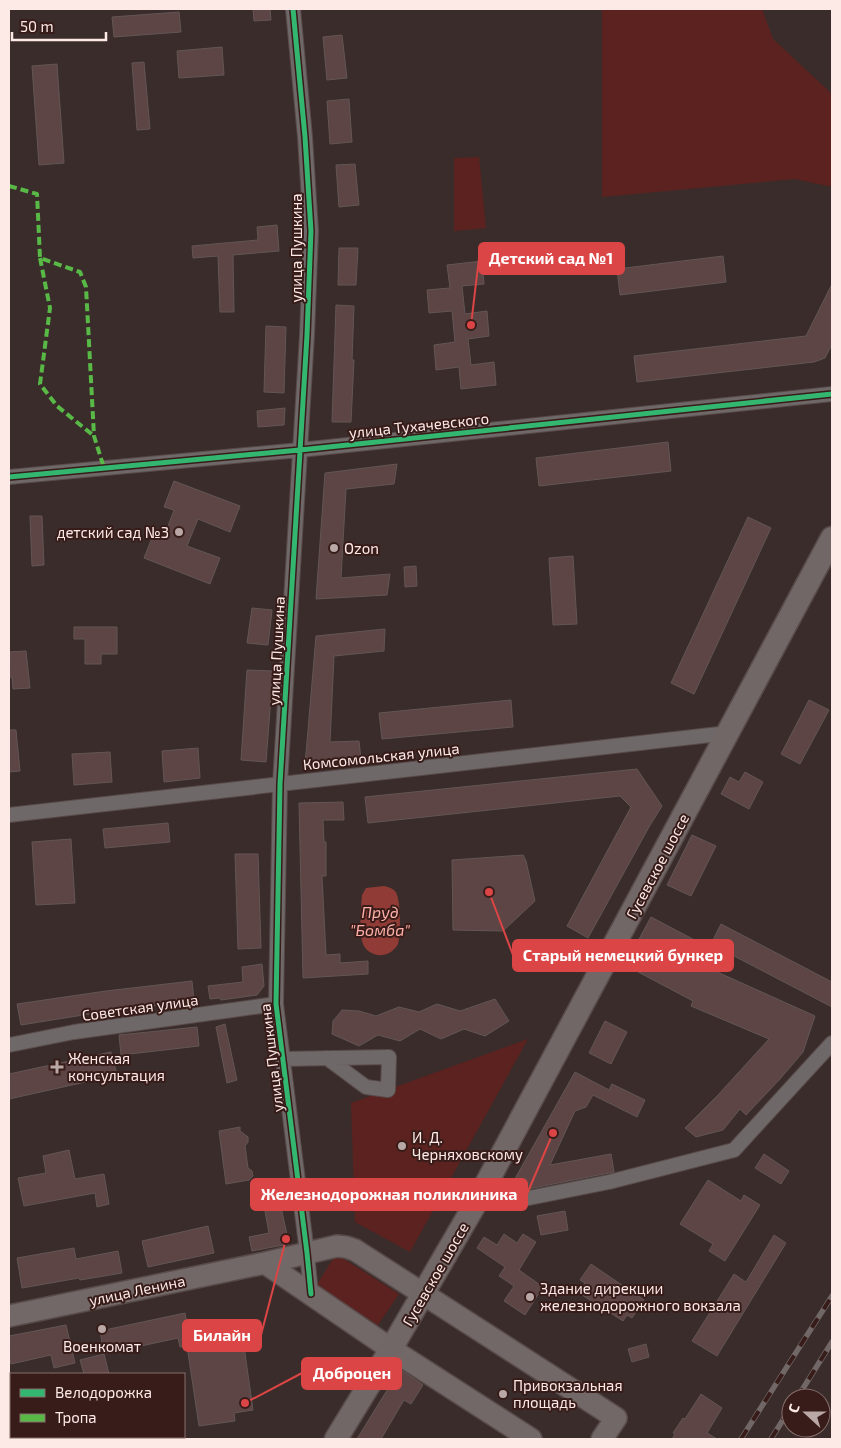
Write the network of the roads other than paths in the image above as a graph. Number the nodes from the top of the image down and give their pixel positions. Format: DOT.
graph roads {
  1 [pos="293,9"];
  2 [pos="832,394"];
  3 [pos="300,450"];
  4 [pos="9,477"];
  5 [pos="832,538"];
  6 [pos="728,733"];
  7 [pos="280,784"];
  8 [pos="9,815"];
  9 [pos="276,1004"];
  10 [pos="832,1043"];
  11 [pos="9,1045"];
  12 [pos="327,1058"];
  13 [pos="283,1059"];
  14 [pos="477,1201"];
  15 [pos="308,1253"];
  16 [pos="265,1263"];
  17 [pos="310,1294"];
  18 [pos="424,1294"];
  19 [pos="9,1316"];
  20 [pos="391,1349"];
  21 [pos="336,1439"];
  22 [pos="531,1439"];
  23 [pos="602,1439"];
  1 -- 3 [label="street, улица Пушкина"];
  2 -- 3 [label="street, улица Тухачевского"];
  3 -- 4 [label="street, улица Тухачевского"];
  3 -- 7 [label="street, улица Пушкина"];
  5 -- 6 [label="highway, Гусевское шоссе"];
  6 -- 7 [label="street, Комсомольская улица"];
  6 -- 14 [label="highway, Гусевское шоссе"];
  7 -- 8 [label="street, Комсомольская улица"];
  7 -- 9 [label="street, улица Пушкина"];
  9 -- 11 [label="street, Советская улица"];
  9 -- 13 [label="street, улица Пушкина"];
  10 -- 14 [label="street"];
  12 -- 13 [label="street"];
  13 -- 15 [label="street, улица Пушкина"];
  14 -- 18 [label="highway, Гусевское шоссе"];
  15 -- 16 [label="main road, улица Ленина"];
  15 -- 17 [label="street, улица Пушкина"];
  15 -- 18 [label="main road, улица Ленина"];
  16 -- 17 [label="main road"];
  16 -- 19 [label="main road, улица Ленина"];
  17 -- 20 [label="main road"];
  18 -- 20 [label="highway, Гусевское шоссе"];
  18 -- 23 [label="main road, улица Ленина"];
  20 -- 21 [label="highway, Гусевское шоссе"];
  20 -- 22 [label="main road"];
}
